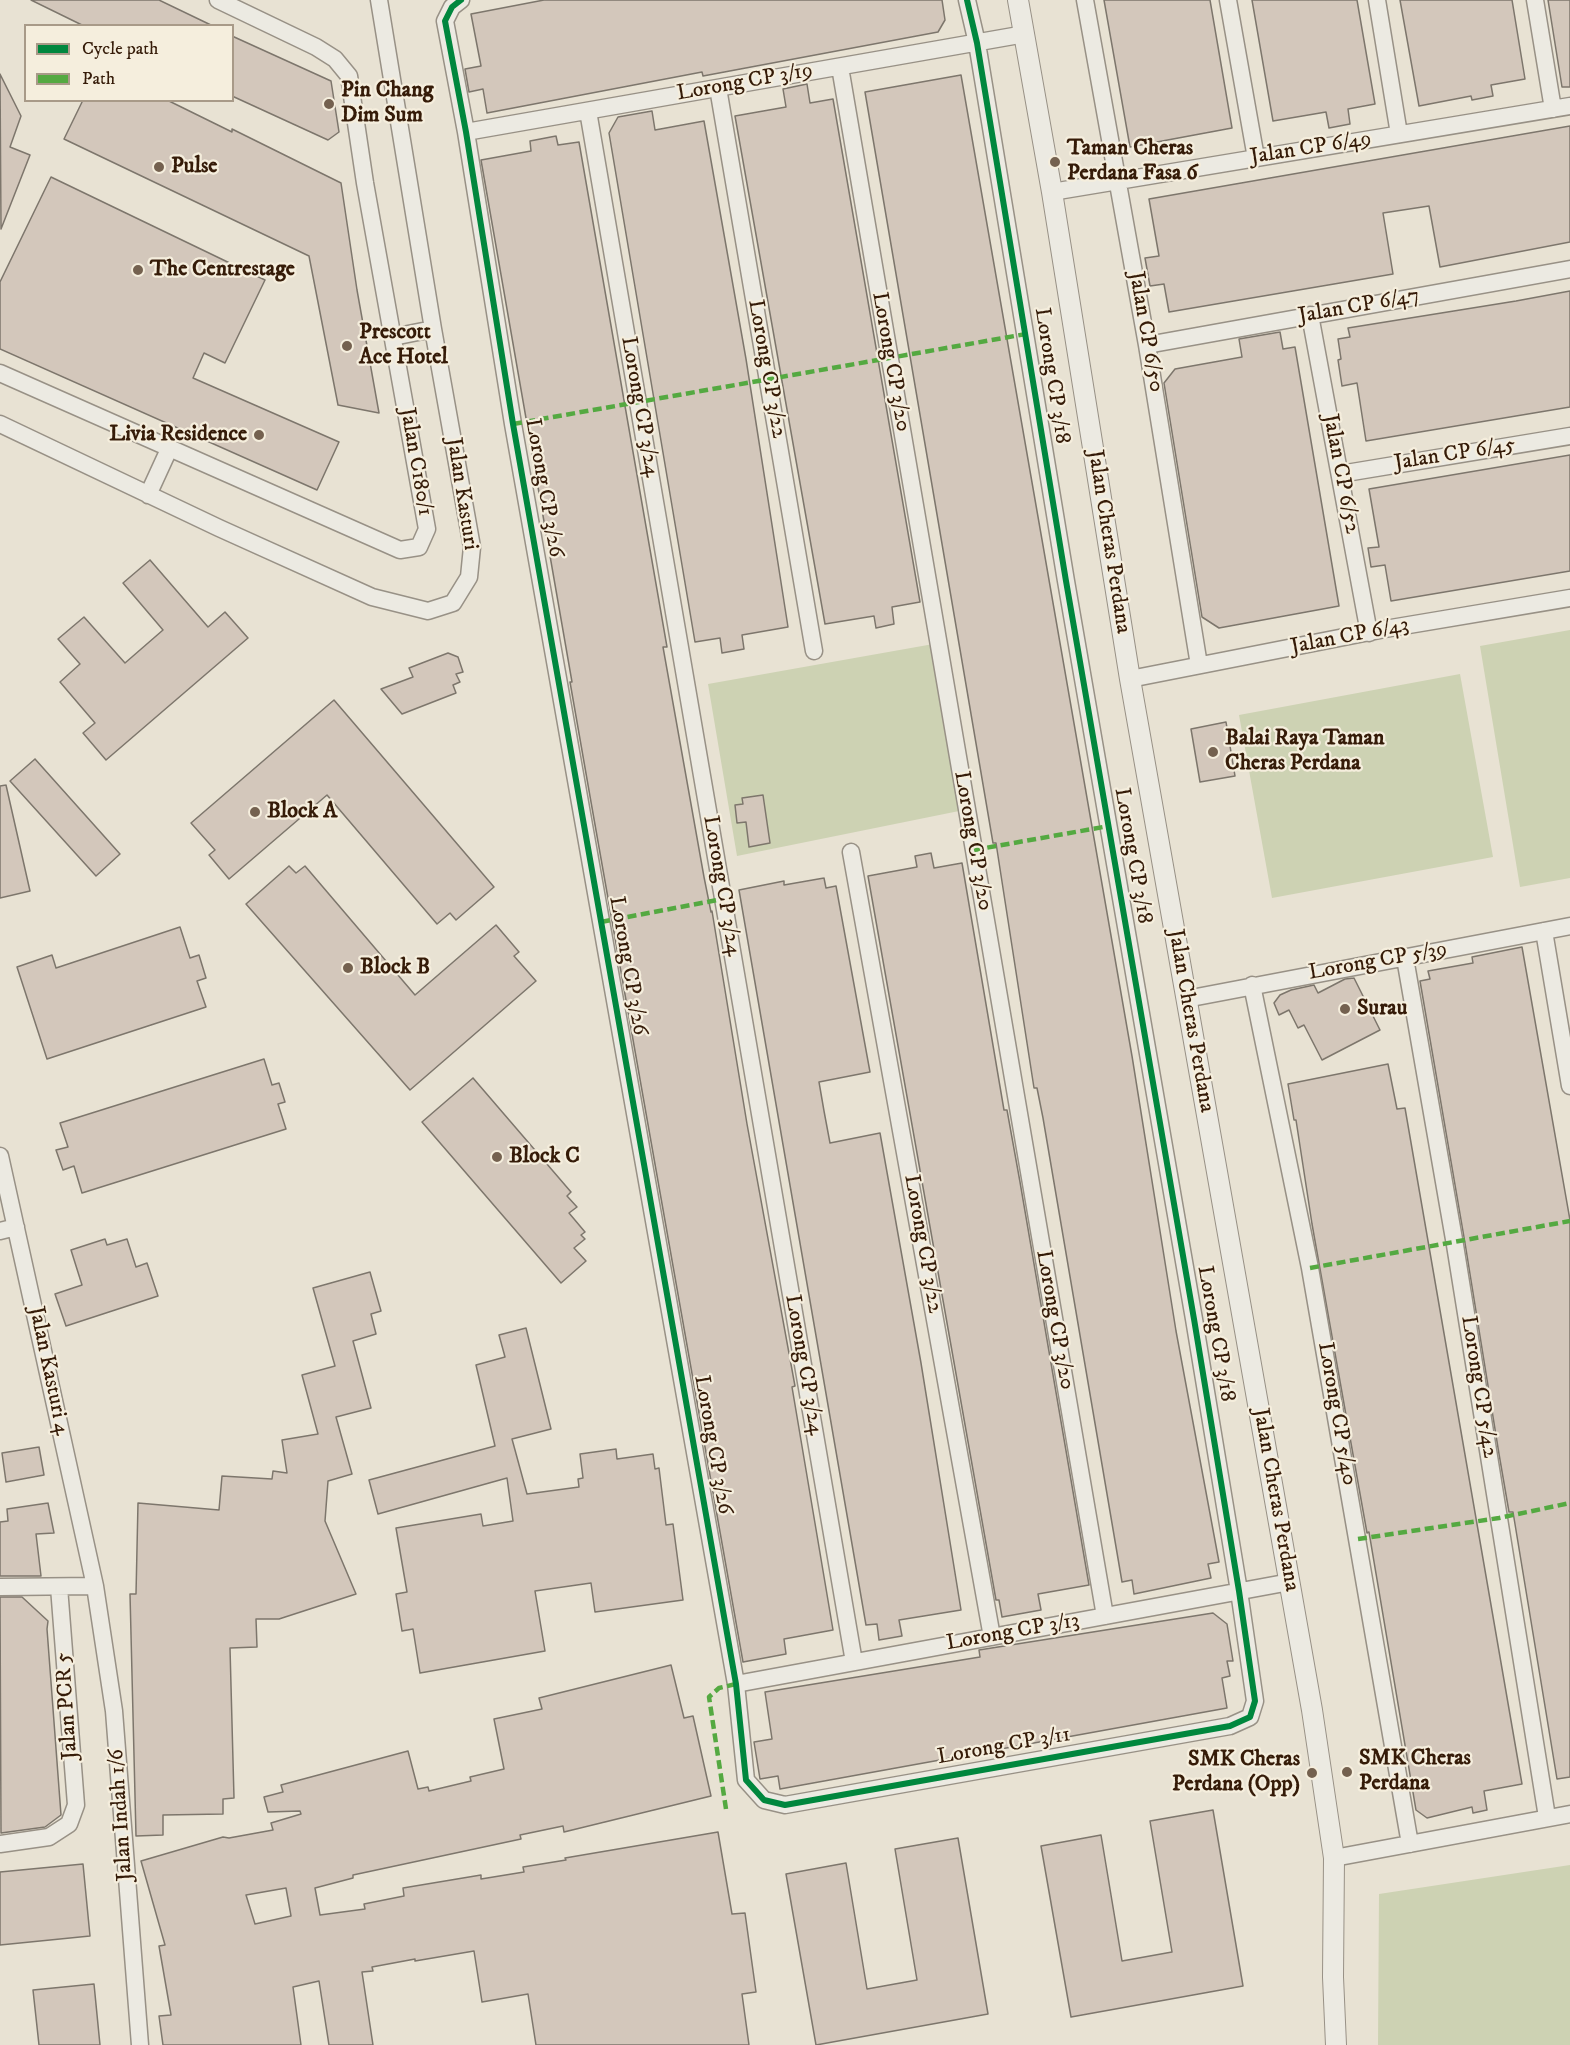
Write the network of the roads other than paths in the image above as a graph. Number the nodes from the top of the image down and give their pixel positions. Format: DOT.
graph roads {
  1 [pos="218,0"];
  2 [pos="379,0"];
  3 [pos="461,0"];
  4 [pos="968,0"];
  5 [pos="1018,0"];
  6 [pos="1085,0"];
  7 [pos="1228,0"];
  8 [pos="1377,0"];
  9 [pos="1535,0"];
  10 [pos="1025,34"];
  11 [pos="977,43"];
  12 [pos="840,67"];
  13 [pos="718,88"];
  14 [pos="1570,106"];
  15 [pos="1553,109"];
  16 [pos="588,111"];
  17 [pos="466,132"];
  18 [pos="1399,134"];
  19 [pos="1256,158"];
  20 [pos="1118,181"];
  21 [pos="1052,192"];
  22 [pos="1570,269"];
  23 [pos="1310,315"];
  24 [pos="433,329"];
  25 [pos="393,337"];
  26 [pos="1147,345"];
  27 [pos="0,374"];
  28 [pos="0,424"];
  29 [pos="1570,436"];
  30 [pos="170,447"];
  31 [pos="1340,474"];
  32 [pos="148,495"];
  33 [pos="1570,598"];
  34 [pos="1369,633"];
  35 [pos="814,651"];
  36 [pos="1199,665"];
  37 [pos="1130,679"];
  38 [pos="851,852"];
  39 [pos="1570,926"];
  40 [pos="1544,931"];
  41 [pos="1405,958"];
  42 [pos="1252,985"];
  43 [pos="1186,999"];
  44 [pos="1570,1086"];
  45 [pos="0,1156"];
  46 [pos="8,1229"];
  47 [pos="1290,1582"];
  48 [pos="95,1586"];
  49 [pos="0,1587"];
  50 [pos="59,1587"];
  51 [pos="1239,1591"];
  52 [pos="1105,1616"];
  53 [pos="992,1637"];
  54 [pos="854,1662"];
  55 [pos="736,1684"];
  56 [pos="1250,1717"];
  57 [pos="764,1800"];
  58 [pos="1570,1814"];
  59 [pos="1547,1817"];
  60 [pos="0,1844"];
  61 [pos="1410,1844"];
  62 [pos="1334,1858"];
  63 [pos="140,2045"];
  64 [pos="1336,2045"];
  1 -- 25 [label="street, Jalan C180/1"];
  2 -- 24 [label="street, Jalan Kasturi"];
  3 -- 17 [label="street, Lorong CP 3/26"];
  4 -- 11 [label="street, Lorong CP 3/18"];
  5 -- 10 [label="street, Jalan Cheras Perdana"];
  6 -- 20 [label="street, Jalan CP 6/50"];
  7 -- 19 [label="street"];
  8 -- 18 [label="street"];
  9 -- 15 [label="street"];
  10 -- 11 [label="street, Lorong CP 3/19"];
  10 -- 21 [label="street, Jalan Cheras Perdana"];
  11 -- 12 [label="street, Lorong CP 3/19"];
  11 -- 51 [label="street, Lorong CP 3/18"];
  12 -- 13 [label="street, Lorong CP 3/19"];
  12 -- 52 [label="street, Lorong CP 3/20"];
  13 -- 16 [label="street, Lorong CP 3/19"];
  13 -- 35 [label="street, Lorong CP 3/22"];
  14 -- 15 [label="street, Jalan CP 6/49"];
  15 -- 18 [label="street, Jalan CP 6/49"];
  16 -- 17 [label="street, Lorong CP 3/19"];
  16 -- 54 [label="street, Lorong CP 3/24"];
  17 -- 55 [label="street, Lorong CP 3/26"];
  18 -- 19 [label="street, Jalan CP 6/49"];
  19 -- 20 [label="street, Jalan CP 6/49"];
  20 -- 21 [label="street, Jalan CP 6/49"];
  20 -- 26 [label="street, Jalan CP 6/50"];
  21 -- 37 [label="street, Jalan Cheras Perdana"];
  22 -- 23 [label="street, Jalan CP 6/47"];
  23 -- 26 [label="street, Jalan CP 6/47"];
  23 -- 31 [label="street, Jalan CP 6/52"];
  24 -- 25 [label="street"];
  24 -- 32 [label="street, Jalan Kasturi"];
  25 -- 30 [label="street, Jalan C180/1"];
  26 -- 36 [label="street, Jalan CP 6/50"];
  27 -- 30 [label="street, Jalan C180/1"];
  28 -- 32 [label="street, Jalan Kasturi"];
  29 -- 31 [label="street, Jalan CP 6/45"];
  30 -- 32 [label="street"];
  31 -- 34 [label="street, Jalan CP 6/52"];
  33 -- 34 [label="street, Jalan CP 6/43"];
  34 -- 36 [label="street, Jalan CP 6/43"];
  36 -- 37 [label="street, Jalan CP 6/43"];
  37 -- 43 [label="street, Jalan Cheras Perdana"];
  38 -- 53 [label="street, Lorong CP 3/22"];
  39 -- 40 [label="street, Lorong CP 5/39"];
  40 -- 41 [label="street, Lorong CP 5/39"];
  40 -- 44 [label="street"];
  41 -- 42 [label="street, Lorong CP 5/39"];
  41 -- 59 [label="street, Lorong CP 5/42"];
  42 -- 43 [label="street, Lorong CP 5/39"];
  42 -- 61 [label="street, Lorong CP 5/40"];
  43 -- 47 [label="street, Jalan Cheras Perdana"];
  45 -- 46 [label="street, Jalan Kasturi 4"];
  46 -- 48 [label="street, Jalan Kasturi 4"];
  47 -- 51 [label="street, Lorong CP 3/13"];
  47 -- 62 [label="street, Jalan Cheras Perdana"];
  48 -- 50 [label="street"];
  48 -- 63 [label="street, Jalan Indah 1/6"];
  49 -- 50 [label="street"];
  50 -- 60 [label="street, Jalan PCR 5"];
  51 -- 52 [label="street, Lorong CP 3/13"];
  51 -- 56 [label="street, Lorong CP 3/18"];
  52 -- 53 [label="street, Lorong CP 3/13"];
  53 -- 54 [label="street, Lorong CP 3/13"];
  54 -- 55 [label="street, Lorong CP 3/13"];
  55 -- 57 [label="street, Lorong CP 3/26"];
  56 -- 57 [label="street, Lorong CP 3/11"];
  58 -- 59 [label="street"];
  59 -- 61 [label="street"];
  61 -- 62 [label="street"];
  62 -- 64 [label="street, Jalan Cheras Perdana"];
}
